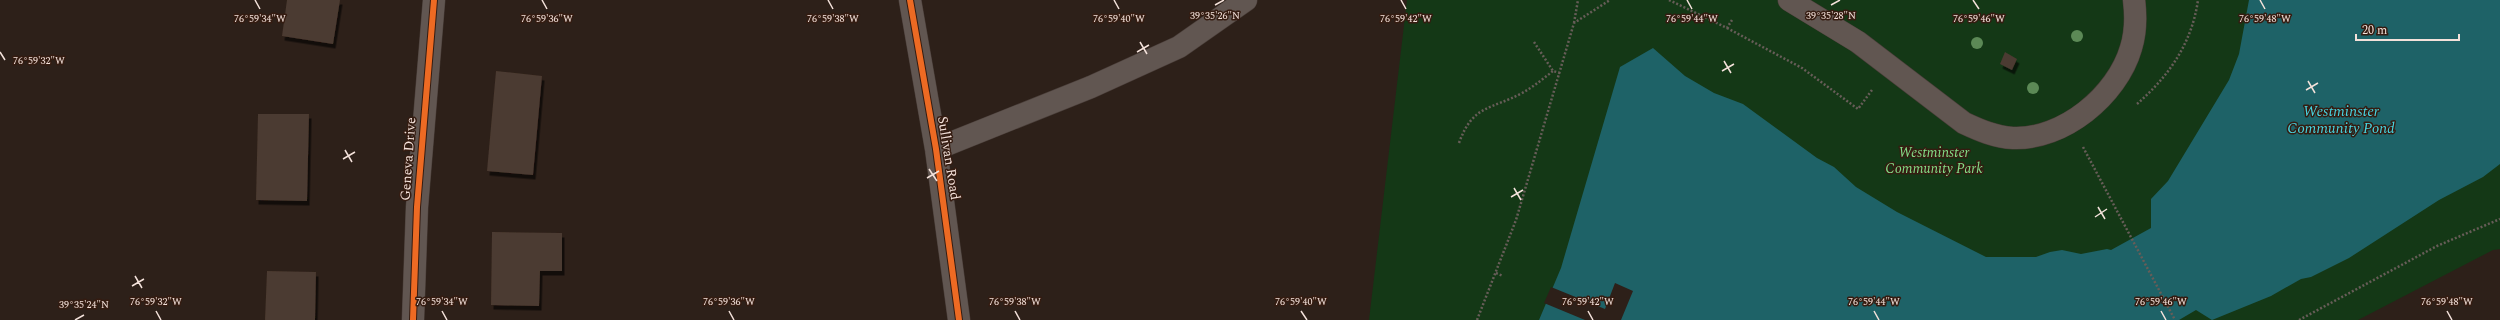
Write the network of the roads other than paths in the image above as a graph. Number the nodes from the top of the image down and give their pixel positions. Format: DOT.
graph roads {
  1 [pos="434,0"];
  2 [pos="910,0"];
  3 [pos="1246,0"];
  4 [pos="1789,0"];
  5 [pos="2134,0"];
  6 [pos="936,149"];
  7 [pos="413,320"];
  8 [pos="959,320"];
  1 -- 7 [label="street, Geneva Drive"];
  2 -- 6 [label="street, Sullivan Road"];
  3 -- 6 [label="street"];
  4 -- 5 [label="street"];
  6 -- 8 [label="street, Sullivan Road"];
}
